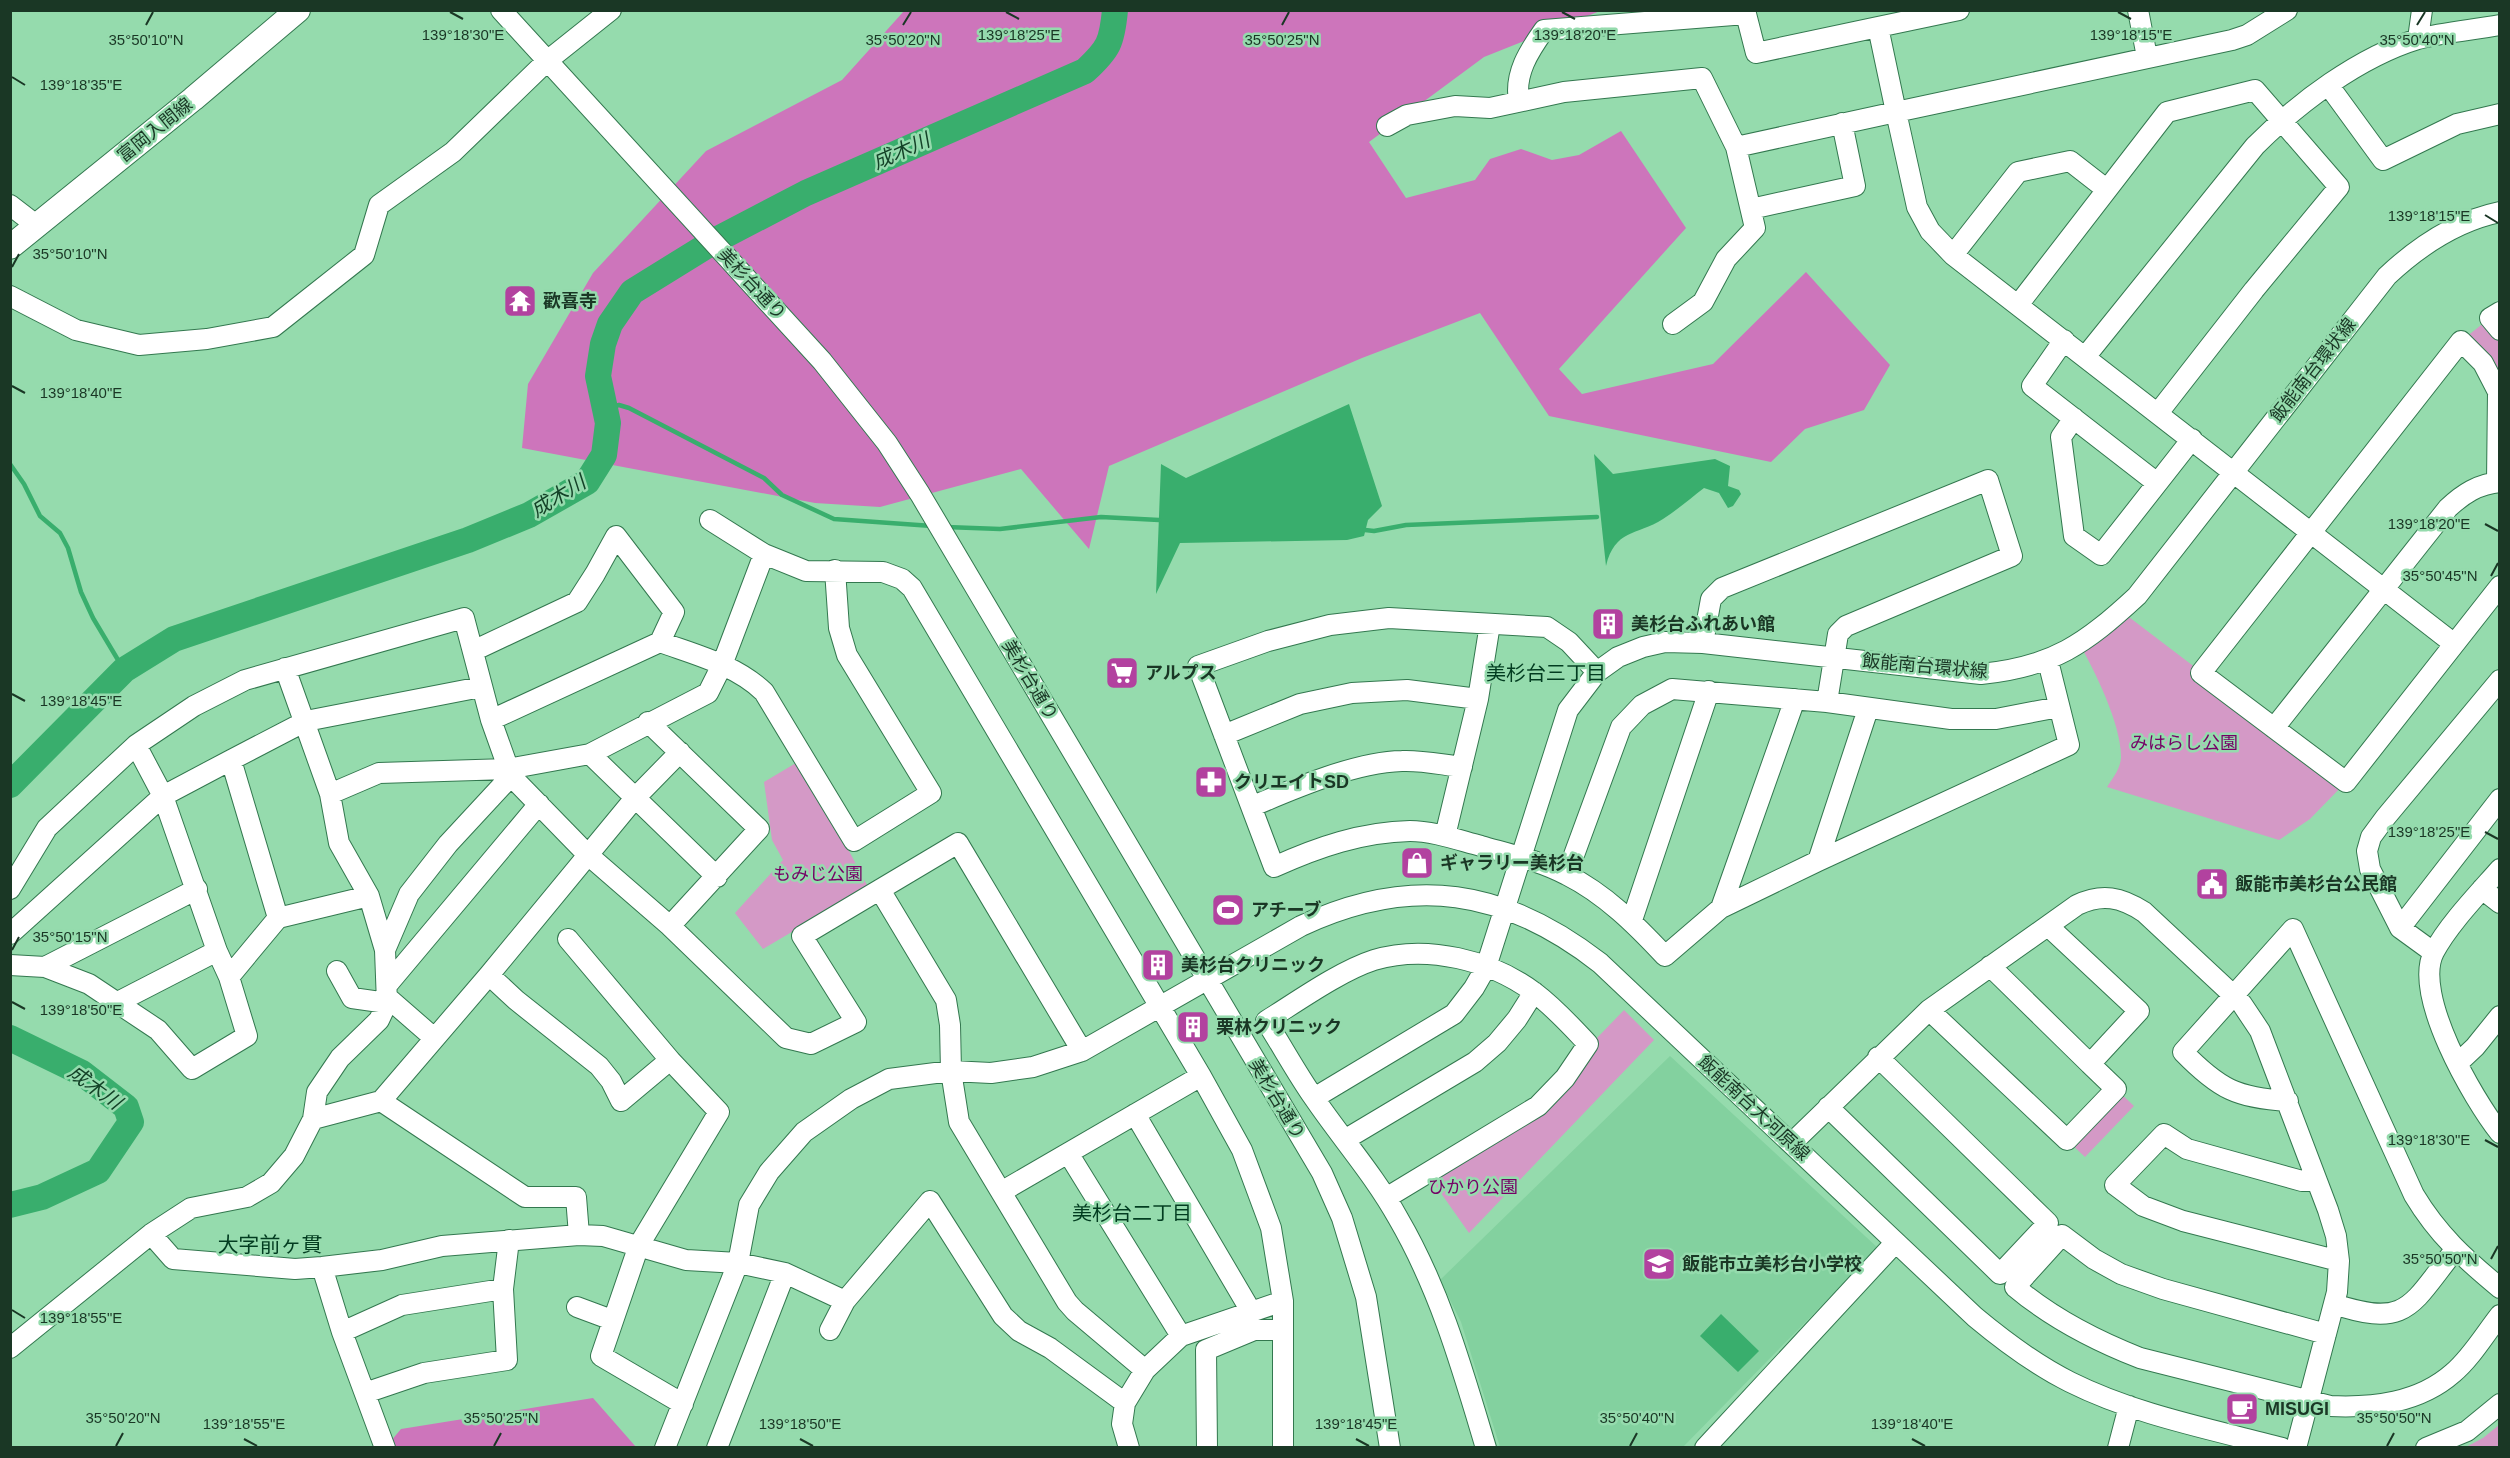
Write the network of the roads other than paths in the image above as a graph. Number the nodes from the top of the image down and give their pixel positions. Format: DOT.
graph roads {
  1 [pos="298,10"];
  2 [pos="501,10"];
  3 [pos="611,10"];
  4 [pos="1959,10"];
  5 [pos="2138,10"];
  6 [pos="2288,10"];
  7 [pos="2422,10"];
  8 [pos="2499,25"];
  9 [pos="1878,27"];
  10 [pos="2418,39"];
  11 [pos="2147,57"];
  12 [pos="547,61"];
  13 [pos="2328,86"];
  14 [pos="1519,101"];
  15 [pos="1896,112"];
  16 [pos="2499,114"];
  17 [pos="2281,120"];
  18 [pos="1842,123"];
  19 [pos="1387,126"];
  20 [pos="1736,147"];
  21 [pos="2106,189"];
  22 [pos="10,206"];
  23 [pos="1751,209"];
  24 [pos="2499,212"];
  25 [pos="36,225"];
  26 [pos="10,247"];
  27 [pos="1953,255"];
  28 [pos="10,296"];
  29 [pos="2018,305"];
  30 [pos="2499,312"];
  31 [pos="1673,324"];
  32 [pos="2499,330"];
  33 [pos="2064,340"];
  34 [pos="2085,357"];
  35 [pos="2158,413"];
  36 [pos="2074,418"];
  37 [pos="2192,439"];
  38 [pos="2233,471"];
  39 [pos="2498,482"];
  40 [pos="2157,483"];
  41 [pos="710,520"];
  42 [pos="2313,532"];
  43 [pos="764,554"];
  44 [pos="836,570"];
  45 [pos="2499,586"];
  46 [pos="2384,588"];
  47 [pos="1490,624"];
  48 [pos="660,642"];
  49 [pos="1703,643"];
  50 [pos="2453,643"];
  51 [pos="473,651"];
  52 [pos="1834,657"];
  53 [pos="2048,661"];
  54 [pos="722,665"];
  55 [pos="285,668"];
  56 [pos="1597,672"];
  57 [pos="481,687"];
  58 [pos="2498,689"];
  59 [pos="1709,691"];
  60 [pos="1478,699"];
  61 [pos="1795,699"];
  62 [pos="1827,702"];
  63 [pos="2060,707"];
  64 [pos="1868,709"];
  65 [pos="491,720"];
  66 [pos="306,721"];
  67 [pos="648,722"];
  68 [pos="2274,728"];
  69 [pos="1224,735"];
  70 [pos="136,745"];
  71 [pos="680,752"];
  72 [pos="590,754"];
  73 [pos="231,760"];
  74 [pos="1462,767"];
  75 [pos="509,773"];
  76 [pos="330,794"];
  77 [pos="163,796"];
  78 [pos="636,798"];
  79 [pos="2499,799"];
  80 [pos="539,804"];
  81 [pos="1253,807"];
  82 [pos="1445,836"];
  83 [pos="588,854"];
  84 [pos="1520,857"];
  85 [pos="1818,861"];
  86 [pos="2499,869"];
  87 [pos="1567,874"];
  88 [pos="717,877"];
  89 [pos="10,889"];
  90 [pos="197,889"];
  91 [pos="2482,889"];
  92 [pos="880,890"];
  93 [pos="369,896"];
  94 [pos="2499,903"];
  95 [pos="1505,908"];
  96 [pos="1721,908"];
  97 [pos="278,918"];
  98 [pos="1632,920"];
  99 [pos="670,926"];
  100 [pos="2048,926"];
  101 [pos="2400,928"];
  102 [pos="10,934"];
  103 [pos="568,939"];
  104 [pos="385,950"];
  105 [pos="217,951"];
  106 [pos="2433,952"];
  107 [pos="10,965"];
  108 [pos="1990,966"];
  109 [pos="45,967"];
  110 [pos="1486,967"];
  111 [pos="337,971"];
  112 [pos="489,975"];
  113 [pos="229,977"];
  114 [pos="1207,980"];
  115 [pos="1534,992"];
  116 [pos="387,995"];
  117 [pos="2233,995"];
  118 [pos="118,1002"];
  119 [pos="1160,1007"];
  120 [pos="1929,1010"];
  121 [pos="2499,1016"];
  122 [pos="434,1038"];
  123 [pos="1082,1051"];
  124 [pos="1878,1058"];
  125 [pos="670,1060"];
  126 [pos="2458,1063"];
  127 [pos="2090,1064"];
  128 [pos="951,1071"];
  129 [pos="1201,1076"];
  130 [pos="1314,1098"];
  131 [pos="381,1101"];
  132 [pos="2288,1101"];
  133 [pos="1828,1107"];
  134 [pos="1135,1114"];
  135 [pos="313,1119"];
  136 [pos="2499,1133"];
  137 [pos="1346,1139"];
  138 [pos="1792,1143"];
  139 [pos="1068,1153"];
  140 [pos="2317,1181"];
  141 [pos="1001,1192"];
  142 [pos="1386,1198"];
  143 [pos="151,1234"];
  144 [pos="579,1235"];
  145 [pos="509,1240"];
  146 [pos="1894,1243"];
  147 [pos="639,1245"];
  148 [pos="2455,1250"];
  149 [pos="2339,1262"];
  150 [pos="738,1263"];
  151 [pos="322,1267"];
  152 [pos="785,1273"];
  153 [pos="2499,1288"];
  154 [pos="503,1289"];
  155 [pos="845,1301"];
  156 [pos="1282,1301"];
  157 [pos="2334,1304"];
  158 [pos="577,1307"];
  159 [pos="1252,1313"];
  160 [pos="2499,1315"];
  161 [pos="612,1320"];
  162 [pos="830,1330"];
  163 [pos="1283,1330"];
  164 [pos="342,1332"];
  165 [pos="2326,1334"];
  166 [pos="1181,1336"];
  167 [pos="10,1348"];
  168 [pos="1145,1370"];
  169 [pos="365,1393"];
  170 [pos="2310,1401"];
  171 [pos="1125,1403"];
  172 [pos="683,1404"];
  173 [pos="2499,1404"];
  174 [pos="2129,1406"];
  175 [pos="385,1448"];
  176 [pos="665,1448"];
  177 [pos="717,1448"];
  178 [pos="1129,1448"];
  179 [pos="1207,1448"];
  180 [pos="1283,1448"];
  181 [pos="1390,1448"];
  182 [pos="1486,1448"];
  183 [pos="1705,1448"];
  184 [pos="2118,1448"];
  185 [pos="2282,1448"];
  186 [pos="2296,1448"];
  187 [pos="2426,1448"];
  1 -- 25 [label="main road, 富岡入間線"];
  2 -- 12 [label="street, 美杉台通り"];
  3 -- 12 [label="street"];
  4 -- 9 [label="street"];
  5 -- 11 [label="street"];
  6 -- 11 [label="street"];
  7 -- 10 [label="street"];
  8 -- 10 [label="street"];
  9 -- 14 [label="street"];
  9 -- 15 [label="street"];
  10 -- 13 [label="street"];
  11 -- 15 [label="street"];
  12 -- 28 [label="street"];
  12 -- 114 [label="street, 美杉台通り"];
  13 -- 16 [label="street"];
  13 -- 17 [label="street"];
  14 -- 19 [label="street"];
  14 -- 20 [label="street"];
  15 -- 18 [label="street"];
  15 -- 27 [label="street"];
  17 -- 21 [label="street"];
  17 -- 34 [label="street"];
  17 -- 35 [label="street"];
  18 -- 20 [label="street"];
  18 -- 23 [label="street"];
  20 -- 23 [label="street"];
  21 -- 27 [label="street"];
  21 -- 29 [label="street"];
  22 -- 25 [label="street"];
  23 -- 31 [label="street"];
  24 -- 38 [label="street, 飯能南台環状線"];
  25 -- 26 [label="main road, 富岡入間線"];
  27 -- 29 [label="street"];
  29 -- 33 [label="street"];
  30 -- 32 [label="street"];
  33 -- 34 [label="street"];
  33 -- 36 [label="street"];
  34 -- 35 [label="street"];
  35 -- 37 [label="street"];
  36 -- 40 [label="street"];
  36 -- 40 [label="street"];
  37 -- 38 [label="street"];
  37 -- 40 [label="street"];
  38 -- 42 [label="street"];
  38 -- 53 [label="street, 飯能南台環状線"];
  39 -- 42 [label="street"];
  39 -- 46 [label="street"];
  41 -- 43 [label="street"];
  42 -- 46 [label="street"];
  42 -- 68 [label="street"];
  43 -- 44 [label="street"];
  43 -- 54 [label="street"];
  44 -- 54 [label="street"];
  44 -- 119 [label="street"];
  45 -- 50 [label="street"];
  46 -- 50 [label="street"];
  46 -- 68 [label="street"];
  47 -- 56 [label="street"];
  47 -- 60 [label="street"];
  47 -- 69 [label="street"];
  48 -- 51 [label="street"];
  48 -- 54 [label="street"];
  48 -- 65 [label="street"];
  49 -- 52 [label="street, 飯能南台環状線"];
  49 -- 52 [label="street"];
  49 -- 56 [label="street, 飯能南台環状線"];
  50 -- 68 [label="street"];
  51 -- 55 [label="street"];
  51 -- 57 [label="street"];
  52 -- 53 [label="street, 飯能南台環状線"];
  52 -- 62 [label="street"];
  53 -- 63 [label="street"];
  54 -- 67 [label="street"];
  55 -- 66 [label="street"];
  55 -- 70 [label="street"];
  56 -- 84 [label="street, 飯能南台環状線"];
  57 -- 65 [label="street"];
  57 -- 66 [label="street"];
  58 -- 101 [label="street"];
  59 -- 61 [label="street"];
  59 -- 87 [label="street"];
  59 -- 98 [label="street"];
  60 -- 69 [label="street"];
  60 -- 74 [label="street"];
  61 -- 62 [label="street"];
  61 -- 96 [label="street"];
  62 -- 64 [label="street"];
  63 -- 64 [label="street"];
  63 -- 85 [label="street"];
  64 -- 85 [label="street"];
  65 -- 75 [label="street"];
  66 -- 73 [label="street"];
  66 -- 76 [label="street"];
  67 -- 71 [label="street"];
  67 -- 72 [label="street"];
  69 -- 81 [label="street"];
  70 -- 77 [label="street"];
  70 -- 89 [label="street"];
  71 -- 78 [label="street"];
  71 -- 88 [label="street"];
  72 -- 75 [label="street"];
  72 -- 78 [label="street"];
  73 -- 77 [label="street"];
  73 -- 97 [label="street"];
  74 -- 81 [label="street"];
  74 -- 82 [label="street"];
  75 -- 76 [label="street"];
  75 -- 80 [label="street"];
  75 -- 104 [label="street"];
  76 -- 93 [label="street"];
  77 -- 90 [label="street"];
  77 -- 102 [label="street"];
  78 -- 83 [label="street"];
  78 -- 88 [label="street"];
  79 -- 101 [label="street"];
  80 -- 83 [label="street"];
  80 -- 116 [label="street"];
  81 -- 82 [label="street"];
  82 -- 84 [label="street"];
  83 -- 99 [label="street"];
  83 -- 112 [label="street"];
  84 -- 87 [label="street"];
  84 -- 95 [label="street, 飯能南台環状線"];
  85 -- 96 [label="street"];
  86 -- 91 [label="street"];
  87 -- 98 [label="street"];
  88 -- 99 [label="street"];
  90 -- 105 [label="street"];
  90 -- 109 [label="street"];
  91 -- 94 [label="street"];
  91 -- 106 [label="street"];
  92 -- 99 [label="street"];
  92 -- 123 [label="street"];
  92 -- 128 [label="street"];
  93 -- 97 [label="street"];
  93 -- 104 [label="street"];
  95 -- 110 [label="street, 飯能南台環状線"];
  95 -- 114 [label="street, 飯能南台大河原線"];
  95 -- 138 [label="street, 飯能南台大河原線"];
  96 -- 98 [label="street"];
  97 -- 113 [label="street"];
  100 -- 108 [label="street"];
  100 -- 117 [label="street"];
  100 -- 127 [label="street"];
  101 -- 106 [label="street"];
  103 -- 125 [label="street"];
  104 -- 116 [label="street"];
  105 -- 113 [label="street"];
  105 -- 118 [label="street"];
  106 -- 126 [label="street"];
  107 -- 109 [label="street"];
  108 -- 120 [label="street"];
  108 -- 127 [label="street"];
  109 -- 118 [label="street"];
  110 -- 115 [label="street"];
  110 -- 130 [label="street, 飯能南台環状線"];
  110 -- 130 [label="street"];
  111 -- 116 [label="street"];
  112 -- 122 [label="street"];
  112 -- 125 [label="street"];
  113 -- 118 [label="street"];
  114 -- 119 [label="street, 飯能南台大河原線"];
  114 -- 181 [label="street, 美杉台通り"];
  115 -- 137 [label="street"];
  115 -- 142 [label="street"];
  116 -- 122 [label="street"];
  116 -- 135 [label="street"];
  117 -- 132 [label="street"];
  117 -- 132 [label="street"];
  117 -- 148 [label="street"];
  119 -- 123 [label="street, 飯能南台大河原線"];
  119 -- 129 [label="street"];
  120 -- 124 [label="street"];
  120 -- 127 [label="street"];
  121 -- 126 [label="street"];
  122 -- 131 [label="street"];
  123 -- 128 [label="street, 飯能南台大河原線"];
  124 -- 133 [label="street"];
  124 -- 133 [label="street"];
  125 -- 147 [label="street"];
  126 -- 136 [label="street"];
  128 -- 141 [label="street"];
  128 -- 150 [label="street, 飯能南台大河原線"];
  129 -- 134 [label="street"];
  129 -- 156 [label="street"];
  130 -- 137 [label="street"];
  131 -- 135 [label="street"];
  131 -- 144 [label="street"];
  132 -- 140 [label="street"];
  133 -- 138 [label="street"];
  134 -- 139 [label="street"];
  134 -- 159 [label="street"];
  135 -- 143 [label="street"];
  137 -- 142 [label="street"];
  138 -- 146 [label="street, 飯能南台大河原線"];
  139 -- 141 [label="street"];
  139 -- 166 [label="street"];
  140 -- 149 [label="street"];
  140 -- 149 [label="street"];
  141 -- 168 [label="street"];
  142 -- 182 [label="street"];
  143 -- 151 [label="street"];
  143 -- 167 [label="street"];
  144 -- 145 [label="street"];
  144 -- 147 [label="street"];
  145 -- 151 [label="street"];
  145 -- 154 [label="street"];
  146 -- 174 [label="street, 飯能南台大河原線"];
  146 -- 183 [label="street"];
  147 -- 150 [label="street"];
  147 -- 161 [label="street"];
  148 -- 153 [label="street"];
  148 -- 157 [label="street"];
  149 -- 157 [label="street"];
  150 -- 152 [label="street"];
  150 -- 172 [label="street, 飯能南台大河原線"];
  151 -- 164 [label="street"];
  152 -- 155 [label="street"];
  152 -- 177 [label="street"];
  154 -- 164 [label="street"];
  154 -- 169 [label="street"];
  155 -- 162 [label="street"];
  155 -- 171 [label="street"];
  156 -- 159 [label="street"];
  156 -- 163 [label="street"];
  157 -- 165 [label="street"];
  158 -- 161 [label="street"];
  159 -- 166 [label="street"];
  160 -- 170 [label="street"];
  161 -- 172 [label="street"];
  163 -- 179 [label="street"];
  163 -- 180 [label="street"];
  164 -- 169 [label="street"];
  165 -- 170 [label="street"];
  165 -- 170 [label="street"];
  166 -- 168 [label="street"];
  168 -- 171 [label="street"];
  169 -- 175 [label="street"];
  170 -- 186 [label="street"];
  171 -- 178 [label="street"];
  172 -- 176 [label="street, 飯能南台大河原線"];
  173 -- 187 [label="street"];
  174 -- 184 [label="street"];
  174 -- 185 [label="street, 飯能南台大河原線"];
}
